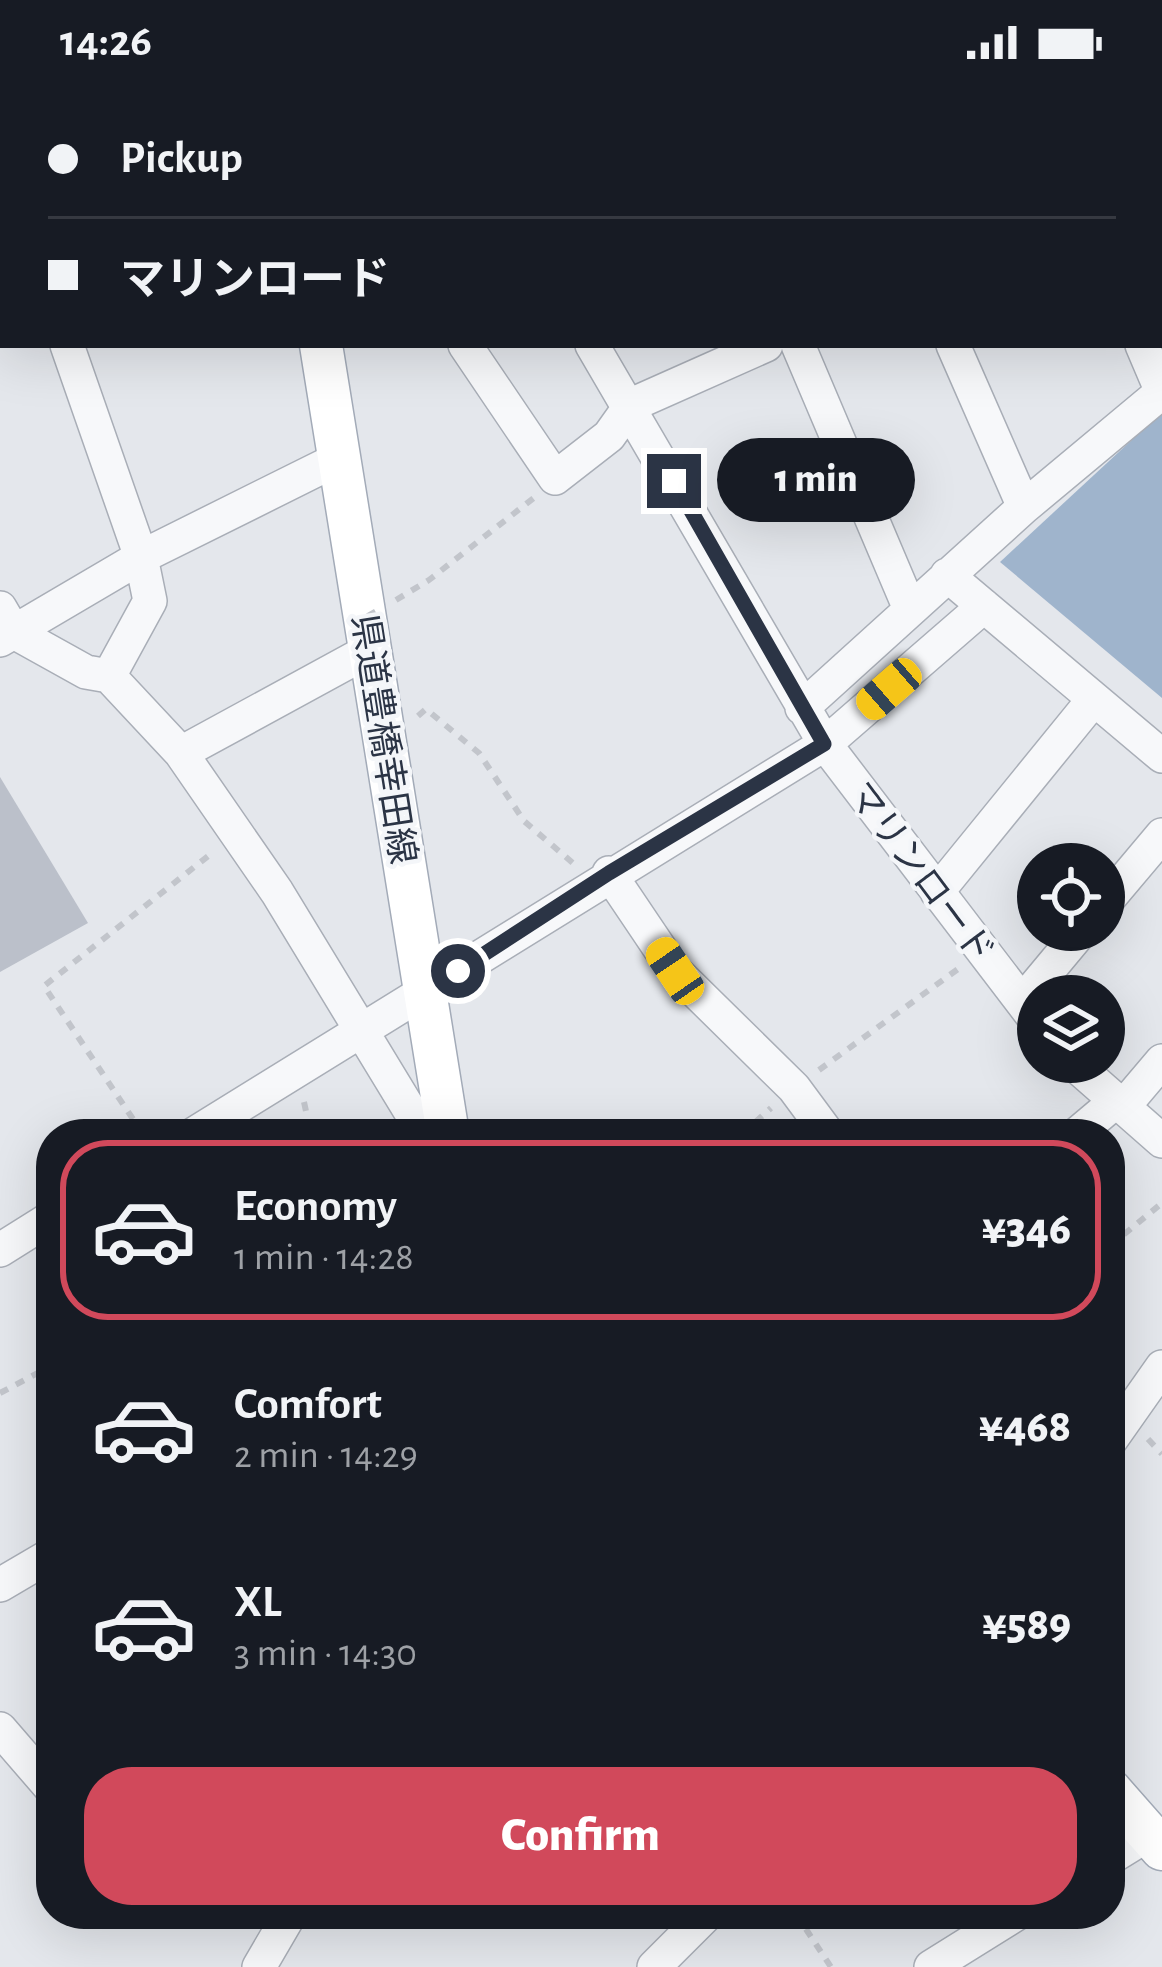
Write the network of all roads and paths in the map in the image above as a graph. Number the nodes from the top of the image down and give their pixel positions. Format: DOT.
graph roads {
  1 [pos="68,348"];
  2 [pos="322,348"];
  3 [pos="467,348"];
  4 [pos="594,348"];
  5 [pos="759,348"];
  6 [pos="799,348"];
  7 [pos="954,348"];
  8 [pos="1143,348"];
  9 [pos="1162,392"];
  10 [pos="631,406"];
  11 [pos="340,458"];
  12 [pos="555,478"];
  13 [pos="1024,507"];
  14 [pos="141,557"];
  15 [pos="947,575"];
  16 [pos="984,606"];
  17 [pos="910,609"];
  18 [pos="5,626"];
  19 [pos="361,637"];
  20 [pos="109,676"];
  21 [pos="1094,699"];
  22 [pos="802,708"];
  23 [pos="824,744"];
  24 [pos="387,746"];
  25 [pos="181,753"];
  26 [pos="1162,756"];
  27 [pos="236,833"];
  28 [pos="1162,835"];
  29 [pos="602,878"];
  30 [pos="1125,879"];
  31 [pos="937,892"];
  32 [pos="982,951"];
  33 [pos="425,990"];
  34 [pos="1017,995"];
  35 [pos="360,1030"];
  36 [pos="1162,1061"];
  37 [pos="1095,1083"];
  38 [pos="794,1088"];
  39 [pos="1119,1105"];
  40 [pos="133,1119"];
  41 [pos="218,1119"];
  42 [pos="417,1119"];
  43 [pos="446,1119"];
  44 [pos="759,1119"];
  45 [pos="818,1119"];
  46 [pos="1099,1119"];
  47 [pos="1162,1141"];
  48 [pos="1162,1202"];
  49 [pos="36,1227"];
  50 [pos="1125,1233"];
  51 [pos="0,1250"];
  52 [pos="1162,1367"];
  53 [pos="36,1374"];
  54 [pos="0,1393"];
  55 [pos="1125,1420"];
  56 [pos="36,1564"];
  57 [pos="0,1586"];
  58 [pos="0,1729"];
  59 [pos="36,1771"];
  60 [pos="1125,1807"];
  61 [pos="1156,1842"];
  62 [pos="1125,1853"];
  63 [pos="282,1929"];
  64 [pos="692,1929"];
  65 [pos="806,1929"];
  66 [pos="992,1929"];
  67 [pos="260,1967"];
  68 [pos="655,1967"];
  69 [pos="831,1967"];
  70 [pos="931,1967"];
  1 -- 14 [label="street"];
  2 -- 11 [label="main road, 県道豊橋幸田線"];
  3 -- 12 [label="street"];
  4 -- 10 [label="street, マリンロード"];
  5 -- 10 [label="street"];
  6 -- 17 [label="street"];
  7 -- 13 [label="street"];
  8 -- 9 [label="street"];
  9 -- 13 [label="street"];
  10 -- 12 [label="street"];
  10 -- 22 [label="street, マリンロード"];
  11 -- 14 [label="street"];
  11 -- 19 [label="main road, 県道豊橋幸田線"];
  12 -- 19 [label="path, bridge"];
  13 -- 15 [label="street"];
  14 -- 18 [label="street"];
  14 -- 20 [label="street"];
  15 -- 16 [label="street"];
  15 -- 17 [label="street"];
  16 -- 21 [label="street"];
  16 -- 23 [label="street"];
  17 -- 22 [label="street"];
  18 -- 20 [label="street"];
  19 -- 24 [label="main road, 県道豊橋幸田線"];
  19 -- 25 [label="street"];
  20 -- 25 [label="street"];
  21 -- 26 [label="street"];
  21 -- 31 [label="street"];
  22 -- 23 [label="street, マリンロード"];
  23 -- 29 [label="street"];
  23 -- 31 [label="street, マリンロード"];
  24 -- 29 [label="path"];
  24 -- 33 [label="main road, 県道豊橋幸田線"];
  25 -- 27 [label="street"];
  27 -- 35 [label="street"];
  27 -- 40 [label="path"];
  28 -- 30 [label="street"];
  29 -- 33 [label="street"];
  29 -- 38 [label="street"];
  31 -- 32 [label="street, マリンロード"];
  32 -- 34 [label="street, マリンロード"];
  32 -- 38 [label="path"];
  33 -- 35 [label="street"];
  33 -- 43 [label="main road, 県道豊橋幸田線"];
  35 -- 41 [label="street"];
  35 -- 42 [label="street"];
  36 -- 39 [label="street"];
  37 -- 39 [label="street"];
  38 -- 44 [label="path"];
  38 -- 45 [label="street"];
  39 -- 46 [label="street"];
  39 -- 47 [label="street"];
  48 -- 50 [label="path"];
  49 -- 51 [label="street"];
  52 -- 55 [label="street"];
  53 -- 54 [label="path"];
  56 -- 57 [label="street"];
  58 -- 59 [label="street"];
  60 -- 61 [label="main road"];
  61 -- 62 [label="street"];
  63 -- 67 [label="street"];
  64 -- 68 [label="street"];
  65 -- 69 [label="path"];
  66 -- 70 [label="street"];
}
